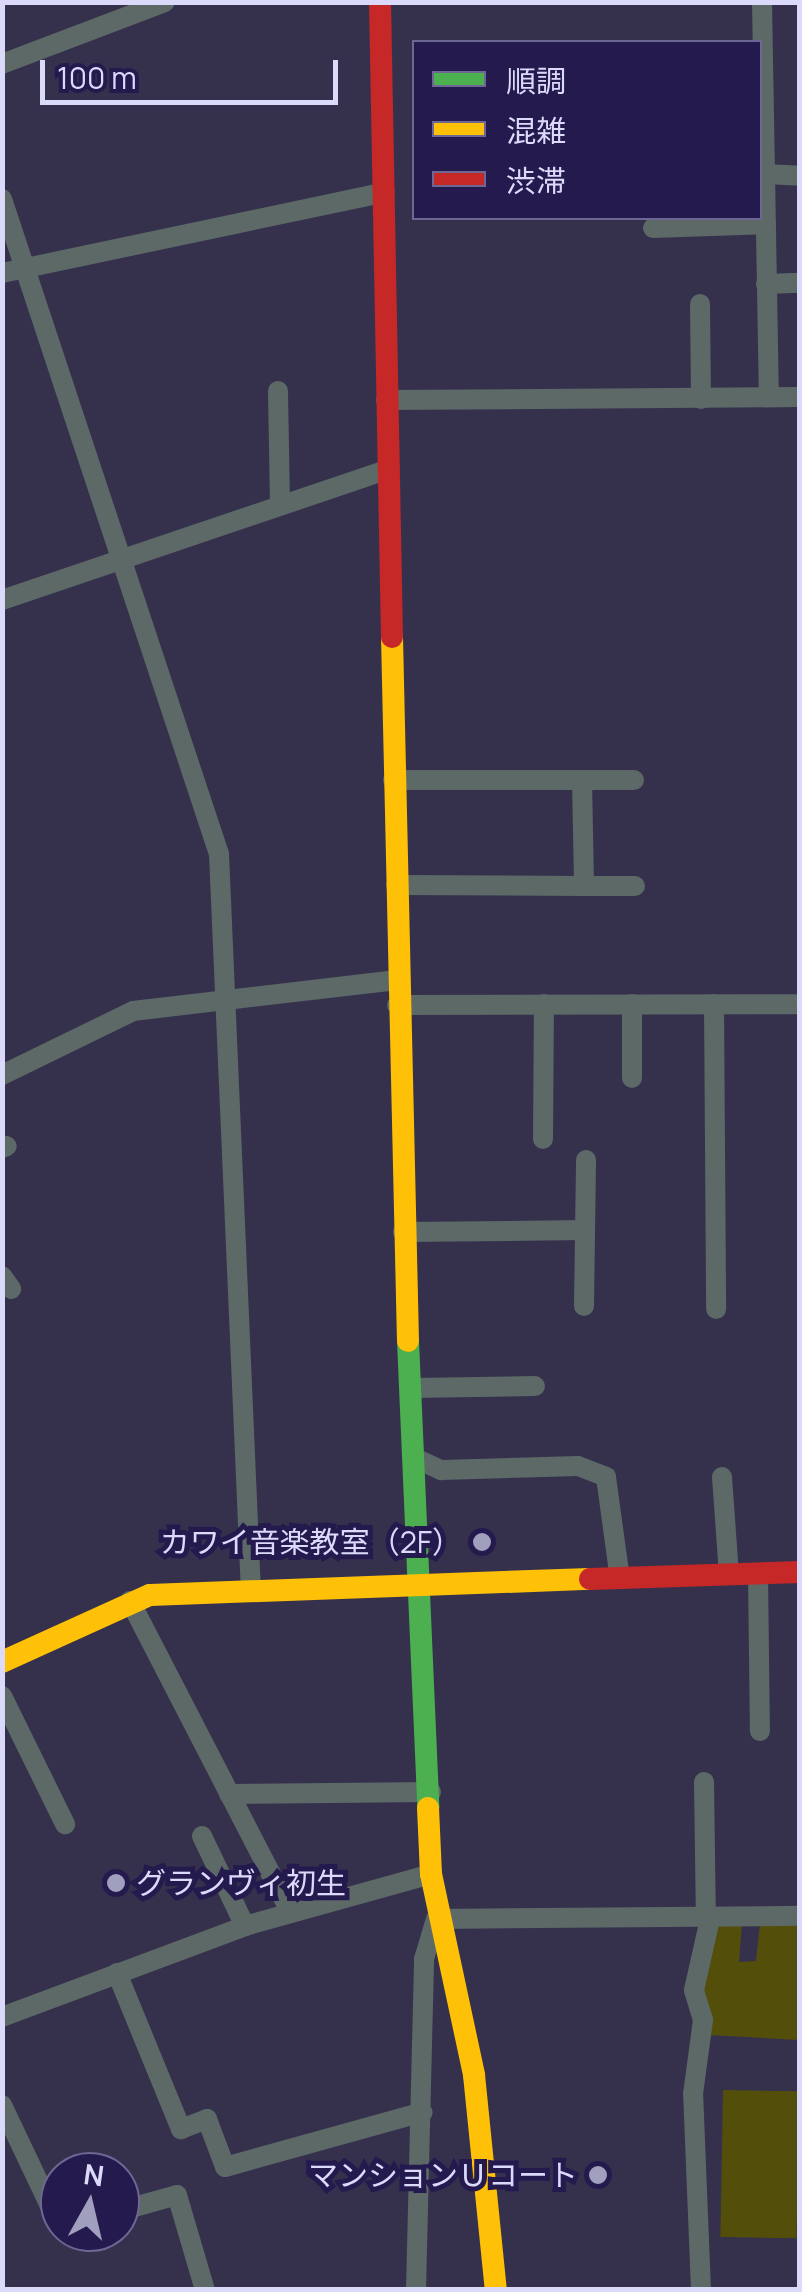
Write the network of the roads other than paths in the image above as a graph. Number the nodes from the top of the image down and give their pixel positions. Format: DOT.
graph roads {
  1 [pos="166,2"];
  2 [pos="380,2"];
  3 [pos="762,2"];
  4 [pos="762,40"];
  5 [pos="2,64"];
  6 [pos="762,131"];
  7 [pos="765,174"];
  8 [pos="800,176"];
  9 [pos="385,192"];
  10 [pos="762,196"];
  11 [pos="2,198"];
  12 [pos="766,224"];
  13 [pos="653,228"];
  14 [pos="26,264"];
  15 [pos="2,272"];
  16 [pos="800,283"];
  17 [pos="766,284"];
  18 [pos="700,304"];
  19 [pos="278,391"];
  20 [pos="769,397"];
  21 [pos="800,397"];
  22 [pos="700,399"];
  23 [pos="386,400"];
  24 [pos="389,469"];
  25 [pos="280,504"];
  26 [pos="121,560"];
  27 [pos="2,600"];
  28 [pos="393,780"];
  29 [pos="582,780"];
  30 [pos="634,780"];
  31 [pos="396,885"];
  32 [pos="584,886"];
  33 [pos="636,886"];
  34 [pos="398,980"];
  35 [pos="225,998"];
  36 [pos="544,1004"];
  37 [pos="632,1004"];
  38 [pos="714,1004"];
  39 [pos="800,1004"];
  40 [pos="398,1005"];
  41 [pos="2,1076"];
  42 [pos="632,1078"];
  43 [pos="543,1139"];
  44 [pos="586,1160"];
  45 [pos="585,1230"];
  46 [pos="403,1232"];
  47 [pos="584,1306"];
  48 [pos="716,1309"];
  49 [pos="534,1386"];
  50 [pos="412,1388"];
  51 [pos="416,1458"];
  52 [pos="722,1477"];
  53 [pos="800,1572"];
  54 [pos="758,1574"];
  55 [pos="729,1576"];
  56 [pos="620,1580"];
  57 [pos="424,1588"];
  58 [pos="252,1592"];
  59 [pos="130,1601"];
  60 [pos="2,1662"];
  61 [pos="2,1696"];
  62 [pos="760,1731"];
  63 [pos="704,1782"];
  64 [pos="431,1792"];
  65 [pos="229,1794"];
  66 [pos="66,1824"];
  67 [pos="202,1836"];
  68 [pos="431,1874"];
  69 [pos="291,1913"];
  70 [pos="800,1916"];
  71 [pos="436,1919"];
  72 [pos="708,1919"];
  73 [pos="245,1926"];
  74 [pos="117,1973"];
  75 [pos="2,2017"];
  76 [pos="2,2105"];
  77 [pos="423,2112"];
  78 [pos="23,2148"];
  79 [pos="2,2158"];
  80 [pos="40,2184"];
  81 [pos="140,2205"];
  82 [pos="205,2290"];
  83 [pos="416,2290"];
  84 [pos="496,2290"];
  85 [pos="701,2290"];
  1 -- 5 [label="street"];
  2 -- 9 [label="street"];
  3 -- 4 [label="street"];
  6 -- 7 [label="street"];
  7 -- 8 [label="street"];
  7 -- 10 [label="street"];
  9 -- 14 [label="street"];
  9 -- 23 [label="street"];
  10 -- 12 [label="street"];
  11 -- 14 [label="street"];
  12 -- 13 [label="street"];
  12 -- 17 [label="street"];
  14 -- 15 [label="street"];
  14 -- 26 [label="street"];
  16 -- 17 [label="street"];
  17 -- 20 [label="street"];
  18 -- 22 [label="street"];
  19 -- 25 [label="street"];
  20 -- 21 [label="street"];
  20 -- 22 [label="street"];
  22 -- 23 [label="street"];
  23 -- 24 [label="street"];
  24 -- 25 [label="street"];
  24 -- 28 [label="street"];
  25 -- 26 [label="street"];
  26 -- 27 [label="street"];
  26 -- 35 [label="street"];
  28 -- 29 [label="street"];
  28 -- 31 [label="street"];
  29 -- 30 [label="street"];
  29 -- 32 [label="street"];
  31 -- 32 [label="street"];
  31 -- 34 [label="street"];
  32 -- 33 [label="street"];
  34 -- 35 [label="street"];
  34 -- 40 [label="street"];
  35 -- 41 [label="street"];
  35 -- 58 [label="street"];
  36 -- 37 [label="street"];
  36 -- 40 [label="street"];
  36 -- 43 [label="street"];
  37 -- 38 [label="street"];
  37 -- 42 [label="street"];
  38 -- 39 [label="street"];
  38 -- 48 [label="street"];
  40 -- 46 [label="street"];
  44 -- 45 [label="street"];
  45 -- 46 [label="street"];
  45 -- 47 [label="street"];
  46 -- 50 [label="street"];
  49 -- 50 [label="street"];
  50 -- 51 [label="street"];
  51 -- 56 [label="street"];
  51 -- 57 [label="street"];
  52 -- 55 [label="street"];
  53 -- 54 [label="street"];
  54 -- 55 [label="street"];
  54 -- 62 [label="street"];
  55 -- 56 [label="street"];
  56 -- 57 [label="street"];
  57 -- 58 [label="street"];
  57 -- 64 [label="street"];
  58 -- 59 [label="street"];
  59 -- 60 [label="street"];
  59 -- 65 [label="street"];
  61 -- 66 [label="street"];
  63 -- 72 [label="street"];
  64 -- 65 [label="street"];
  64 -- 68 [label="street"];
  65 -- 69 [label="street"];
  67 -- 73 [label="street"];
  68 -- 69 [label="street"];
  68 -- 71 [label="street"];
  69 -- 73 [label="street"];
  70 -- 72 [label="street"];
  71 -- 72 [label="street"];
  71 -- 77 [label="street"];
  71 -- 84 [label="street"];
  72 -- 85 [label="street"];
  73 -- 74 [label="street"];
  74 -- 75 [label="street"];
  74 -- 77 [label="street"];
  76 -- 78 [label="street"];
  77 -- 83 [label="street"];
  78 -- 79 [label="street"];
  78 -- 80 [label="street"];
  81 -- 82 [label="street"];
}
